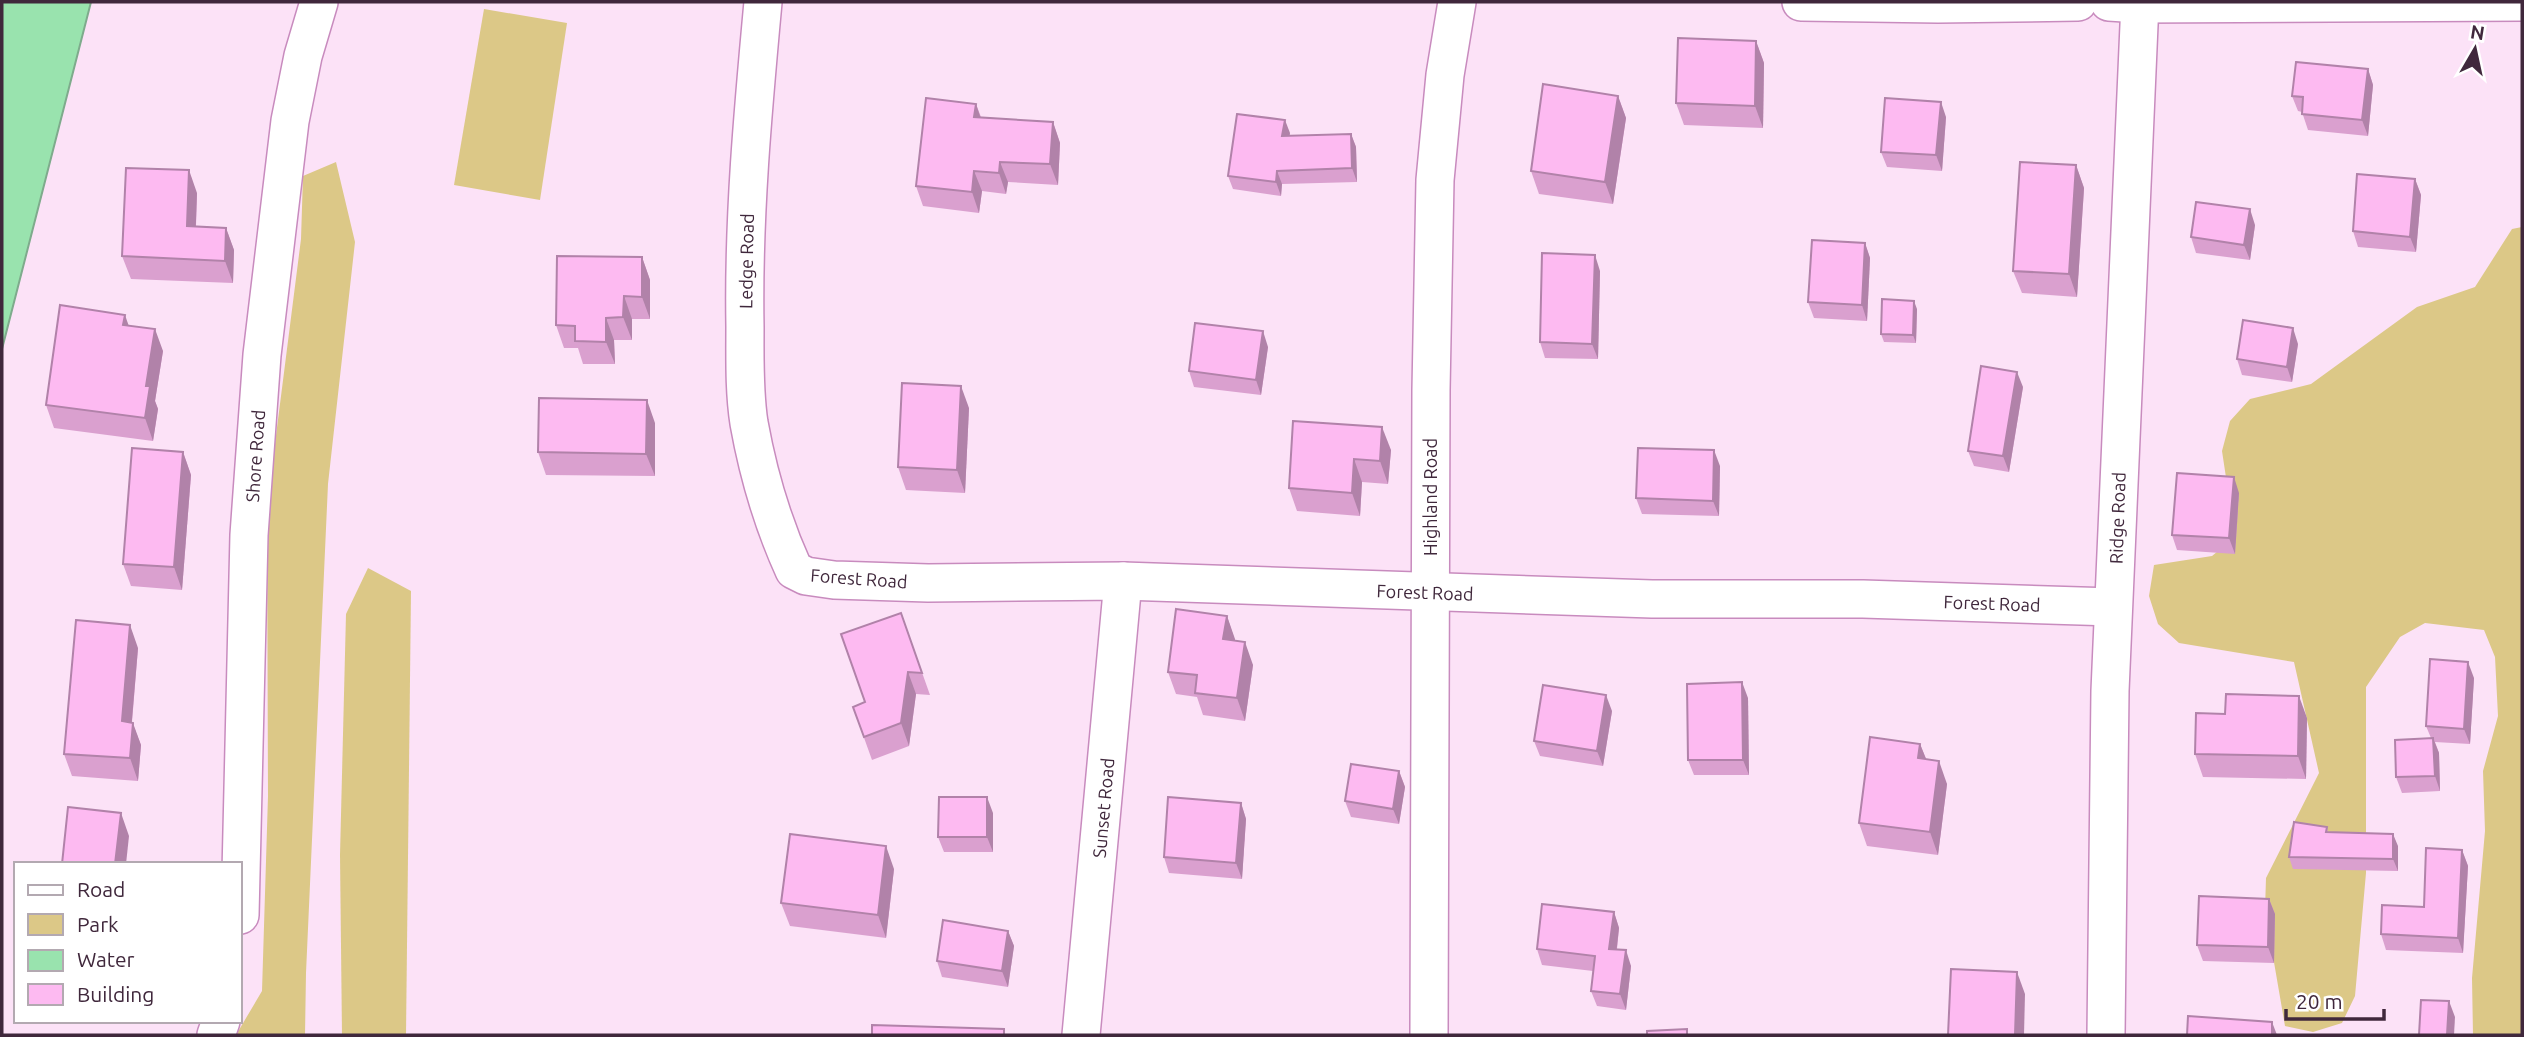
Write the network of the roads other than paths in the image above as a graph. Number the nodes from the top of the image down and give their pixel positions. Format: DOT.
graph roads {
  1 [pos="319,2"];
  2 [pos="763,2"];
  3 [pos="1457,2"];
  4 [pos="1801,2"];
  5 [pos="2078,2"];
  6 [pos="2130,2"];
  7 [pos="2522,2"];
  8 [pos="774,518"];
  9 [pos="1123,581"];
  10 [pos="1430,592"];
  11 [pos="2113,607"];
  12 [pos="241,862"];
  13 [pos="1081,1035"];
  14 [pos="1429,1035"];
  15 [pos="2106,1035"];
  1 -- 12 [label="street, Shore Road"];
  2 -- 8 [label="street, Ledge Road"];
  3 -- 10 [label="street, Highland Road"];
  4 -- 5 [label="street"];
  6 -- 7 [label="street"];
  6 -- 11 [label="street, Ridge Road"];
  8 -- 9 [label="street, Forest Road"];
  9 -- 10 [label="street, Forest Road"];
  9 -- 13 [label="street, Sunset Road"];
  10 -- 11 [label="street, Forest Road"];
  10 -- 14 [label="street, Highland Road"];
  11 -- 15 [label="street, Ridge Road"];
}
